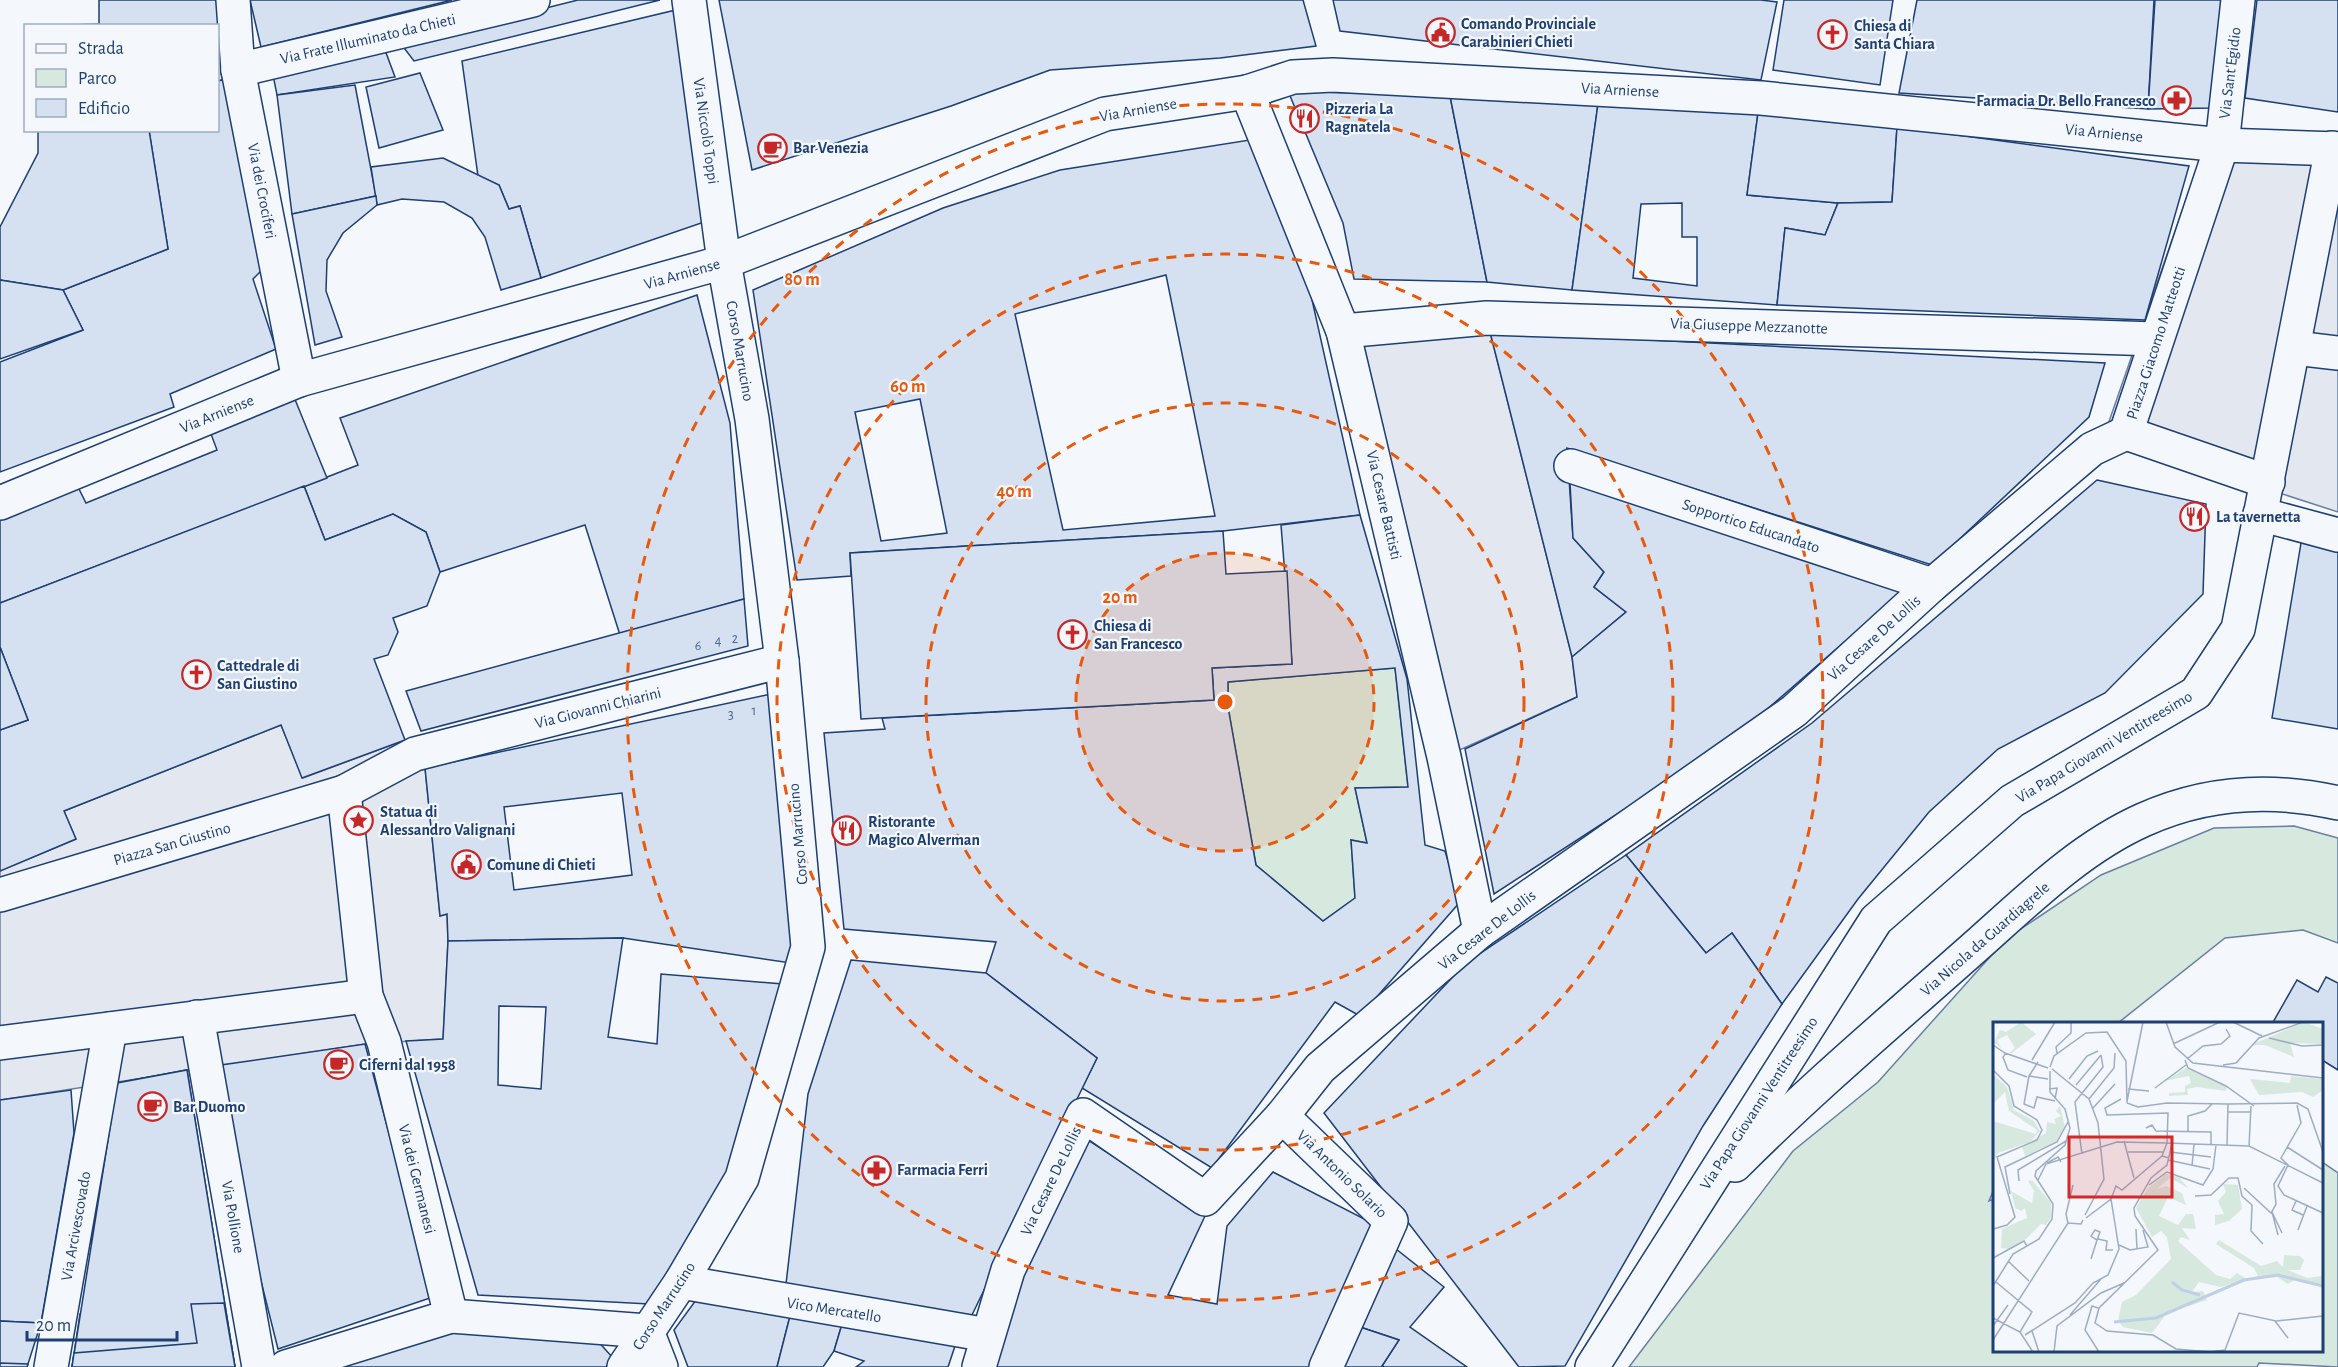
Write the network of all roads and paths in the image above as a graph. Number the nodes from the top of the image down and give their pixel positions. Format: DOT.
graph roads {
  1 [pos="233,0"];
  2 [pos="533,0"];
  3 [pos="689,0"];
  4 [pos="2238,0"];
  5 [pos="238,70"];
  6 [pos="1247,92"];
  7 [pos="2222,145"];
  8 [pos="2335,148"];
  9 [pos="724,262"];
  10 [pos="1343,331"];
  11 [pos="2156,339"];
  12 [pos="2295,348"];
  13 [pos="2338,354"];
  14 [pos="299,380"];
  15 [pos="2126,433"];
  16 [pos="1571,466"];
  17 [pos="2268,482"];
  18 [pos="0,503"];
  19 [pos="2260,514"];
  20 [pos="2338,534"];
  21 [pos="1932,585"];
  22 [pos="782,661"];
  23 [pos="415,754"];
  24 [pos="344,792"];
  25 [pos="2338,803"];
  26 [pos="0,895"];
  27 [pos="1480,931"];
  28 [pos="366,996"];
  29 [pos="197,1017"];
  30 [pos="110,1029"];
  31 [pos="0,1043"];
  32 [pos="1282,1116"];
  33 [pos="1692,1208"];
  34 [pos="681,1282"];
  35 [pos="451,1316"];
  36 [pos="647,1331"];
  37 [pos="988,1335"];
  38 [pos="51,1367"];
  39 [pos="259,1367"];
  40 [pos="286,1367"];
  41 [pos="624,1367"];
  42 [pos="661,1367"];
  43 [pos="980,1367"];
  44 [pos="1326,1367"];
  45 [pos="1592,1367"];
  1 -- 5 [label="street, Via dei Crociferi"];
  2 -- 5 [label="street, Via Frate Illuminato da Chieti"];
  3 -- 9 [label="street, Via Niccolò Toppi"];
  4 -- 7 [label="street, Via Sant'Egidio"];
  5 -- 14 [label="street, Via dei Crociferi"];
  6 -- 7 [label="street, Via Arniense"];
  6 -- 9 [label="street, Via Arniense"];
  6 -- 10 [label="street, Via Cesare Battisti"];
  7 -- 8 [label="street, Via Arniense"];
  7 -- 11 [label="street, Piazza Giacomo Matteotti"];
  8 -- 12 [label="street, Via Papa Giovanni Ventitreesimo"];
  9 -- 14 [label="street, Via Arniense"];
  9 -- 22 [label="street, Corso Marrucino"];
  10 -- 11 [label="street, Via Giuseppe Mezzanotte"];
  10 -- 27 [label="street, Via Cesare Battisti"];
  11 -- 15 [label="street, Piazza Giacomo Matteotti"];
  12 -- 13 [label="street"];
  12 -- 17 [label="street, Via Papa Giovanni Ventitreesimo"];
  14 -- 18 [label="street, Via Arniense"];
  15 -- 17 [label="street, Piazza Giacomo Matteotti"];
  15 -- 21 [label="street, Via Cesare De Lollis"];
  16 -- 21 [label="street, Sopportico Educandato"];
  17 -- 19 [label="street, Via Papa Giovanni Ventitreesimo"];
  19 -- 20 [label="street"];
  19 -- 33 [label="street, Via Papa Giovanni Ventitreesimo"];
  21 -- 27 [label="street, Via Cesare De Lollis"];
  22 -- 23 [label="street, Via Giovanni Chiarini"];
  22 -- 34 [label="street, Corso Marrucino"];
  23 -- 24 [label="street, Piazza San Giustino"];
  24 -- 26 [label="street, Piazza San Giustino"];
  24 -- 28 [label="street"];
  25 -- 33 [label="street, Via Nicola da Guardiagrele"];
  27 -- 32 [label="street, Via Cesare De Lollis"];
  28 -- 29 [label="street"];
  28 -- 35 [label="street, Via dei Germanesi"];
  29 -- 30 [label="street"];
  29 -- 39 [label="street, Via Pollione"];
  30 -- 31 [label="street"];
  30 -- 38 [label="street, Via Arcivescovado"];
  32 -- 37 [label="street, Via Cesare De Lollis"];
  32 -- 44 [label="street, Via Antonio Solario"];
  33 -- 45 [label="street, Via Papa Giovanni Ventitreesimo"];
  34 -- 36 [label="street, Corso Marrucino"];
  34 -- 37 [label="street, Vico Mercatello"];
  35 -- 36 [label="street"];
  35 -- 40 [label="street"];
  36 -- 41 [label="street, Corso Marrucino"];
  36 -- 42 [label="street"];
  37 -- 43 [label="street, Via Cesare De Lollis"];
}
